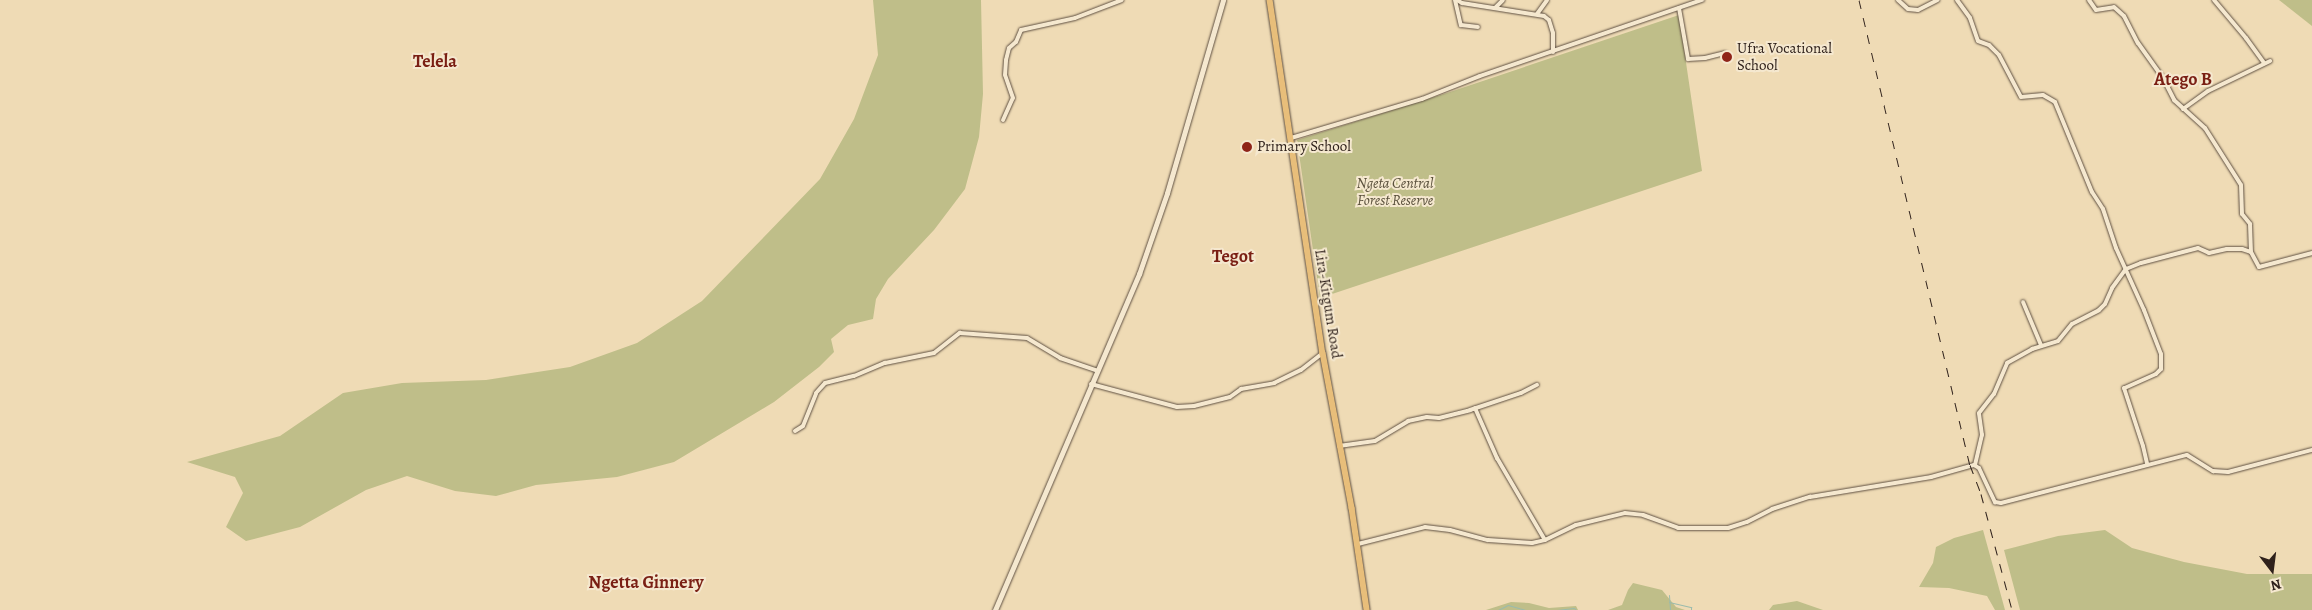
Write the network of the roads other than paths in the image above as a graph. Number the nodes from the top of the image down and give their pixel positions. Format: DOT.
graph roads {
  1 [pos="1121,0"];
  2 [pos="1223,0"];
  3 [pos="1270,0"];
  4 [pos="1456,0"];
  5 [pos="1503,0"];
  6 [pos="1547,0"];
  7 [pos="1702,0"];
  8 [pos="1898,0"];
  9 [pos="1938,0"];
  10 [pos="1957,0"];
  11 [pos="2089,0"];
  12 [pos="2214,0"];
  13 [pos="1495,8"];
  14 [pos="1679,8"];
  15 [pos="1537,14"];
  16 [pos="1478,27"];
  17 [pos="1553,52"];
  18 [pos="1725,53"];
  19 [pos="2270,61"];
  20 [pos="2264,63"];
  21 [pos="2183,109"];
  22 [pos="1003,120"];
  23 [pos="1291,138"];
  24 [pos="2251,252"];
  25 [pos="2312,253"];
  26 [pos="2126,269"];
  27 [pos="2023,302"];
  28 [pos="2041,345"];
  29 [pos="1323,353"];
  30 [pos="1098,371"];
  31 [pos="1092,384"];
  32 [pos="1537,385"];
  33 [pos="1475,408"];
  34 [pos="795,431"];
  35 [pos="1339,446"];
  36 [pos="2312,450"];
  37 [pos="2147,464"];
  38 [pos="1976,465"];
  39 [pos="1545,540"];
  40 [pos="1358,544"];
  41 [pos="995,610"];
  42 [pos="1366,610"];
  1 -- 22 [label="street"];
  2 -- 30 [label="main road"];
  3 -- 23 [label="main road, Lira-Kitgum Road"];
  4 -- 13 [label="street"];
  4 -- 16 [label="street"];
  5 -- 13 [label="street"];
  6 -- 15 [label="street"];
  7 -- 14 [label="street"];
  8 -- 9 [label="street"];
  10 -- 26 [label="street"];
  11 -- 21 [label="street"];
  12 -- 20 [label="street"];
  13 -- 15 [label="street"];
  14 -- 17 [label="street"];
  14 -- 18 [label="street"];
  15 -- 17 [label="street"];
  17 -- 23 [label="street"];
  19 -- 20 [label="street"];
  20 -- 21 [label="street"];
  21 -- 24 [label="street"];
  23 -- 29 [label="main road, Lira-Kitgum Road"];
  24 -- 25 [label="street"];
  24 -- 26 [label="street"];
  26 -- 28 [label="street"];
  26 -- 37 [label="street"];
  27 -- 28 [label="street"];
  28 -- 38 [label="street"];
  29 -- 31 [label="street"];
  29 -- 35 [label="main road, Lira-Kitgum Road"];
  30 -- 31 [label="main road"];
  30 -- 34 [label="street"];
  31 -- 41 [label="main road"];
  32 -- 33 [label="street"];
  33 -- 35 [label="street"];
  33 -- 39 [label="street"];
  35 -- 40 [label="main road, Lira-Kitgum Road"];
  36 -- 37 [label="street"];
  37 -- 38 [label="street"];
  38 -- 39 [label="street"];
  39 -- 40 [label="street"];
  40 -- 42 [label="main road, Lira-Kitgum Road"];
}
